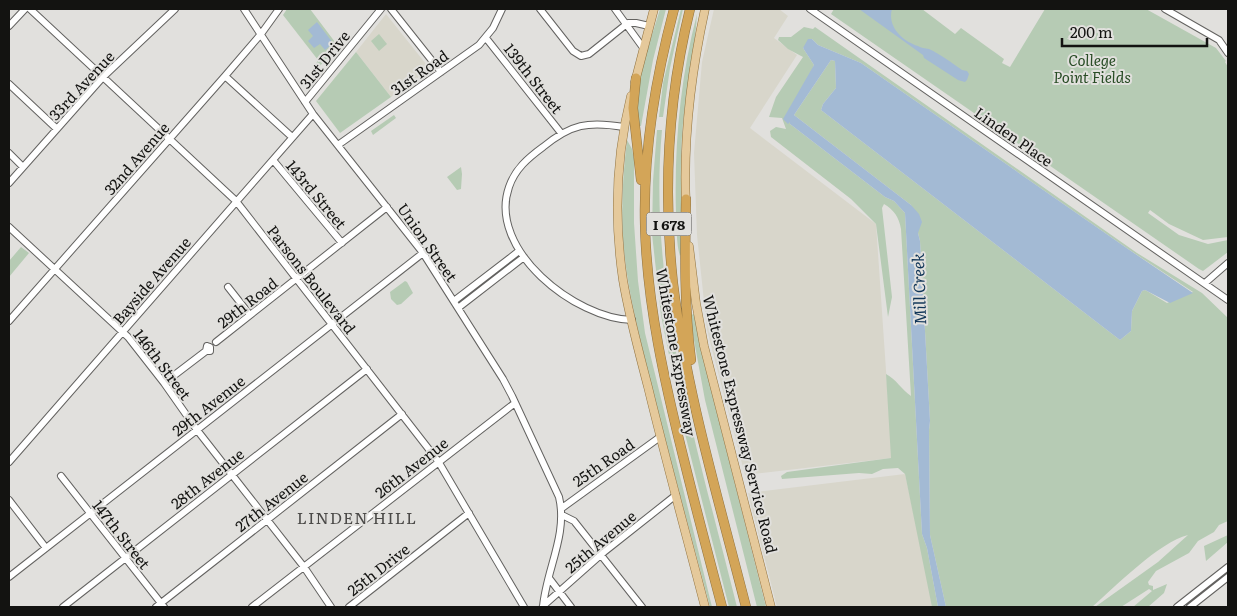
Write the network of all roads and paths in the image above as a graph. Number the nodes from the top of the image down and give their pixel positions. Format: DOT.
graph roads {
  1 [pos="24,9"];
  2 [pos="30,9"];
  3 [pos="175,9"];
  4 [pos="244,9"];
  5 [pos="279,9"];
  6 [pos="381,9"];
  7 [pos="391,9"];
  8 [pos="502,9"];
  9 [pos="540,9"];
  10 [pos="615,9"];
  11 [pos="654,9"];
  12 [pos="674,9"];
  13 [pos="690,9"];
  14 [pos="705,9"];
  15 [pos="810,9"];
  16 [pos="1166,9"];
  17 [pos="627,24"];
  18 [pos="9,26"];
  19 [pos="649,26"];
  20 [pos="261,34"];
  21 [pos="486,38"];
  22 [pos="644,49"];
  23 [pos="1228,52"];
  24 [pos="440,72"];
  25 [pos="225,76"];
  26 [pos="103,77"];
  27 [pos="636,78"];
  28 [pos="9,84"];
  29 [pos="305,102"];
  30 [pos="313,114"];
  31 [pos="624,127"];
  32 [pos="57,129"];
  33 [pos="561,133"];
  34 [pos="292,137"];
  35 [pos="169,139"];
  36 [pos="338,145"];
  37 [pos="9,153"];
  38 [pos="272,160"];
  39 [pos="23,167"];
  40 [pos="9,183"];
  41 [pos="686,199"];
  42 [pos="236,202"];
  43 [pos="388,207"];
  44 [pos="9,227"];
  45 [pos="645,235"];
  46 [pos="342,243"];
  47 [pos="519,251"];
  48 [pos="423,253"];
  49 [pos="524,258"];
  50 [pos="1228,263"];
  51 [pos="54,270"];
  52 [pos="296,279"];
  53 [pos="1205,283"];
  54 [pos="228,287"];
  55 [pos="1228,300"];
  56 [pos="454,302"];
  57 [pos="458,308"];
  58 [pos="250,315"];
  59 [pos="632,320"];
  60 [pos="9,321"];
  61 [pos="332,324"];
  62 [pos="123,332"];
  63 [pos="216,342"];
  64 [pos="206,350"];
  65 [pos="367,369"];
  66 [pos="164,383"];
  67 [pos="515,403"];
  68 [pos="402,414"];
  69 [pos="699,420"];
  70 [pos="197,430"];
  71 [pos="660,437"];
  72 [pos="438,461"];
  73 [pos="9,462"];
  74 [pos="232,475"];
  75 [pos="61,476"];
  76 [pos="676,495"];
  77 [pos="9,500"];
  78 [pos="562,511"];
  79 [pos="90,513"];
  80 [pos="469,513"];
  81 [pos="267,520"];
  82 [pos="46,548"];
  83 [pos="601,555"];
  84 [pos="126,558"];
  85 [pos="304,567"];
  86 [pos="1228,567"];
  87 [pos="9,577"];
  88 [pos="1228,577"];
  89 [pos="549,578"];
  90 [pos="559,591"];
  91 [pos="160,606"];
  92 [pos="542,606"];
  93 [pos="63,607"];
  94 [pos="252,607"];
  95 [pos="331,607"];
  96 [pos="349,607"];
  97 [pos="524,607"];
  98 [pos="571,607"];
  99 [pos="642,607"];
  100 [pos="705,607"];
  101 [pos="720,607"];
  102 [pos="747,607"];
  103 [pos="771,607"];
  104 [pos="1177,607"];
  105 [pos="1190,607"];
  1 -- 18 [label="street"];
  2 -- 26 [label="street, Parsons Boulevard"];
  3 -- 26 [label="street, 33rd Avenue"];
  4 -- 20 [label="street, Union Street"];
  5 -- 20 [label="street, 32nd Avenue"];
  6 -- 29 [label="street, 31st Drive"];
  7 -- 24 [label="street"];
  8 -- 21 [label="street, 31st Road"];
  9 -- 17 [label="street"];
  10 -- 17 [label="street"];
  11 -- 19 [label="main road"];
  12 -- 45 [label="highway, Whitestone Expressway / I 678"];
  13 -- 69 [label="highway, Whitestone Expressway / I 678"];
  14 -- 41 [label="main road, Whitestone Expressway Service Road"];
  15 -- 53 [label="street, Linden Place"];
  16 -- 23 [label="street"];
  17 -- 19 [label="street"];
  17 -- 22 [label="street"];
  19 -- 22 [label="main road"];
  20 -- 25 [label="street, 32nd Avenue"];
  20 -- 29 [label="street, Union Street"];
  21 -- 24 [label="street, 31st Road"];
  21 -- 33 [label="street, 139th Street"];
  22 -- 27 [label="main road"];
  24 -- 36 [label="street, 31st Road"];
  25 -- 34 [label="street, 143rd Street"];
  25 -- 35 [label="street, 32nd Avenue"];
  26 -- 32 [label="street, 33rd Avenue"];
  26 -- 35 [label="street, Parsons Boulevard"];
  27 -- 31 [label="main road"];
  27 -- 45 [label="highway"];
  28 -- 32 [label="street"];
  29 -- 30 [label="street, Union Street"];
  30 -- 34 [label="street, Bayside Avenue"];
  30 -- 36 [label="street, Union Street"];
  31 -- 33 [label="street"];
  31 -- 59 [label="main road"];
  32 -- 39 [label="street, 33rd Avenue"];
  33 -- 47 [label="street"];
  34 -- 38 [label="street, Bayside Avenue"];
  35 -- 42 [label="street, Parsons Boulevard"];
  35 -- 51 [label="street, 32nd Avenue"];
  36 -- 43 [label="street, Union Street"];
  37 -- 39 [label="street"];
  38 -- 42 [label="street, Bayside Avenue"];
  38 -- 46 [label="street, 143rd Street"];
  39 -- 40 [label="street, 33rd Avenue"];
  41 -- 69 [label="highway"];
  41 -- 103 [label="main road, Whitestone Expressway Service Road"];
  42 -- 52 [label="street, Parsons Boulevard"];
  42 -- 62 [label="street, Bayside Avenue"];
  43 -- 46 [label="street, 29th Road"];
  43 -- 48 [label="street, Union Street"];
  44 -- 51 [label="street, 146th Street"];
  45 -- 101 [label="highway, Whitestone Expressway / I 678"];
  46 -- 52 [label="street, 29th Road"];
  47 -- 49 [label="street"];
  47 -- 56 [label="street"];
  48 -- 56 [label="street, Union Street"];
  48 -- 61 [label="street, 29th Avenue"];
  49 -- 57 [label="street"];
  49 -- 59 [label="street"];
  50 -- 53 [label="street"];
  51 -- 60 [label="street, 32nd Avenue"];
  51 -- 62 [label="street, 146th Street"];
  52 -- 58 [label="street, 29th Road"];
  52 -- 61 [label="street, Parsons Boulevard"];
  53 -- 55 [label="street, Linden Place"];
  54 -- 58 [label="street"];
  56 -- 57 [label="street, Union Street"];
  57 -- 67 [label="street, Union Street"];
  58 -- 63 [label="street, 29th Road"];
  59 -- 71 [label="main road"];
  61 -- 65 [label="street, Parsons Boulevard"];
  61 -- 70 [label="street, 29th Avenue"];
  62 -- 66 [label="street, 146th Street"];
  62 -- 73 [label="street, Bayside Avenue"];
  64 -- 66 [label="street"];
  65 -- 68 [label="street, Parsons Boulevard"];
  65 -- 74 [label="street, 28th Avenue"];
  66 -- 70 [label="street, 146th Street"];
  67 -- 72 [label="street, 26th Avenue"];
  67 -- 78 [label="street, Union Street"];
  68 -- 72 [label="street, Parsons Boulevard"];
  68 -- 81 [label="street, 27th Avenue"];
  69 -- 102 [label="highway, Whitestone Expressway / I 678"];
  70 -- 74 [label="street, 146th Street"];
  70 -- 79 [label="street, 29th Avenue"];
  71 -- 76 [label="main road"];
  71 -- 78 [label="street, 25th Road"];
  72 -- 80 [label="street, Parsons Boulevard"];
  72 -- 85 [label="street, 26th Avenue"];
  74 -- 81 [label="street, 146th Street"];
  74 -- 84 [label="street, 28th Avenue"];
  75 -- 79 [label="street, 147th Street"];
  76 -- 83 [label="street, 25th Avenue"];
  76 -- 100 [label="main road"];
  77 -- 82 [label="street"];
  78 -- 83 [label="street"];
  78 -- 89 [label="street"];
  79 -- 82 [label="street, 29th Avenue"];
  79 -- 84 [label="street, 147th Street"];
  80 -- 96 [label="street, 25th Drive"];
  80 -- 97 [label="street, Parsons Boulevard"];
  81 -- 85 [label="street, 146th Street"];
  81 -- 91 [label="street, 27th Avenue"];
  82 -- 87 [label="street, 29th Avenue"];
  83 -- 90 [label="street, 25th Avenue"];
  83 -- 99 [label="street"];
  84 -- 91 [label="street, 147th Street"];
  84 -- 93 [label="street, 28th Avenue"];
  85 -- 94 [label="street, 26th Avenue"];
  85 -- 95 [label="street, 146th Street"];
  86 -- 104 [label="street"];
  88 -- 105 [label="street"];
  89 -- 90 [label="street"];
  89 -- 92 [label="street"];
  90 -- 92 [label="street, 25th Avenue"];
  90 -- 98 [label="street"];
}
